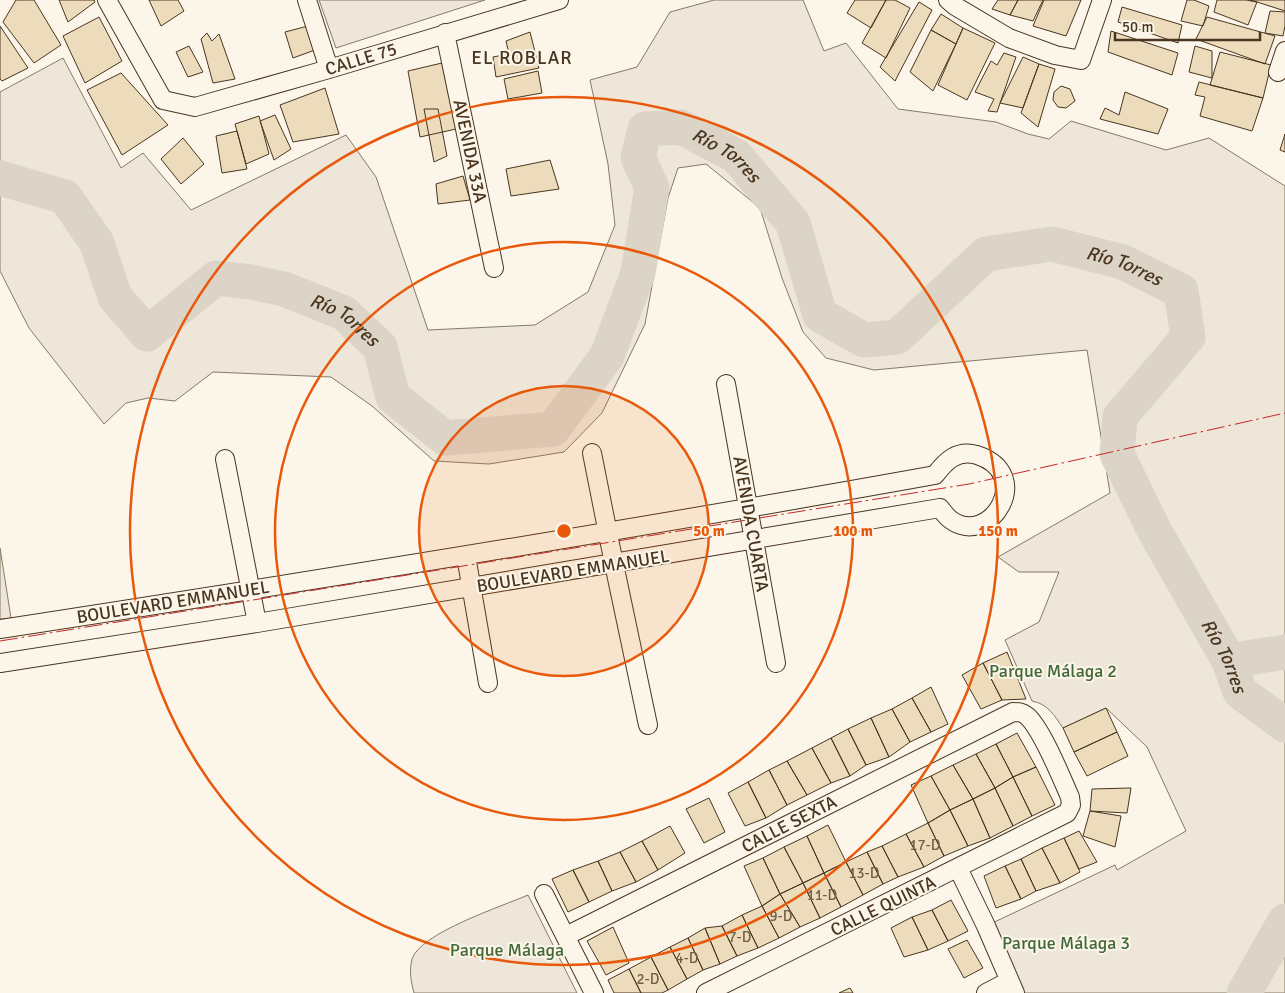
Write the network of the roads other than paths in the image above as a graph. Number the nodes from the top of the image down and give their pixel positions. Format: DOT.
graph roads {
  1 [pos="107,0"];
  2 [pos="307,0"];
  3 [pos="559,0"];
  4 [pos="948,0"];
  5 [pos="1102,0"];
  6 [pos="445,33"];
  7 [pos="1285,51"];
  8 [pos="330,69"];
  9 [pos="1278,72"];
  10 [pos="494,268"];
  11 [pos="726,384"];
  12 [pos="592,453"];
  13 [pos="225,459"];
  14 [pos="749,508"];
  15 [pos="608,533"];
  16 [pos="754,540"];
  17 [pos="466,556"];
  18 [pos="614,564"];
  19 [pos="471,588"];
  20 [pos="252,590"];
  21 [pos="258,623"];
  22 [pos="0,629"];
  23 [pos="0,663"];
  24 [pos="776,663"];
  25 [pos="488,683"];
  26 [pos="648,725"];
  27 [pos="1059,818"];
  28 [pos="958,868"];
  29 [pos="544,894"];
  30 [pos="566,936"];
  31 [pos="1012,987"];
  32 [pos="594,993"];
  33 [pos="706,993"];
  34 [pos="986,993"];
  1 -- 8 [label="street, CALLE 75"];
  2 -- 8 [label="street"];
  3 -- 6 [label="street, CALLE 75"];
  4 -- 5 [label="street"];
  6 -- 8 [label="street, CALLE 75"];
  6 -- 10 [label="street, AVENIDA 33A"];
  7 -- 9 [label="street"];
  11 -- 14 [label="street, AVENIDA CUARTA"];
  12 -- 15 [label="street"];
  13 -- 20 [label="street"];
  14 -- 15 [label="street, BOULEVARD EMMANUEL"];
  14 -- 16 [label="street, AVENIDA CUARTA"];
  14 -- 16 [label="street, BOULEVARD EMMANUEL"];
  15 -- 17 [label="street, BOULEVARD EMMANUEL"];
  15 -- 18 [label="street"];
  16 -- 18 [label="street, BOULEVARD EMMANUEL"];
  16 -- 24 [label="street, AVENIDA CUARTA"];
  17 -- 19 [label="street"];
  17 -- 20 [label="street, BOULEVARD EMMANUEL"];
  18 -- 19 [label="street, BOULEVARD EMMANUEL"];
  18 -- 26 [label="street"];
  19 -- 21 [label="street, BOULEVARD EMMANUEL"];
  19 -- 25 [label="street"];
  20 -- 21 [label="street"];
  20 -- 22 [label="street, BOULEVARD EMMANUEL"];
  21 -- 23 [label="street, BOULEVARD EMMANUEL"];
  27 -- 28 [label="street, CALLE QUINTA"];
  27 -- 30 [label="street, CALLE SEXTA"];
  28 -- 31 [label="street"];
  28 -- 33 [label="street, CALLE QUINTA"];
  29 -- 30 [label="street"];
  30 -- 32 [label="street"];
  31 -- 34 [label="street"];
}
